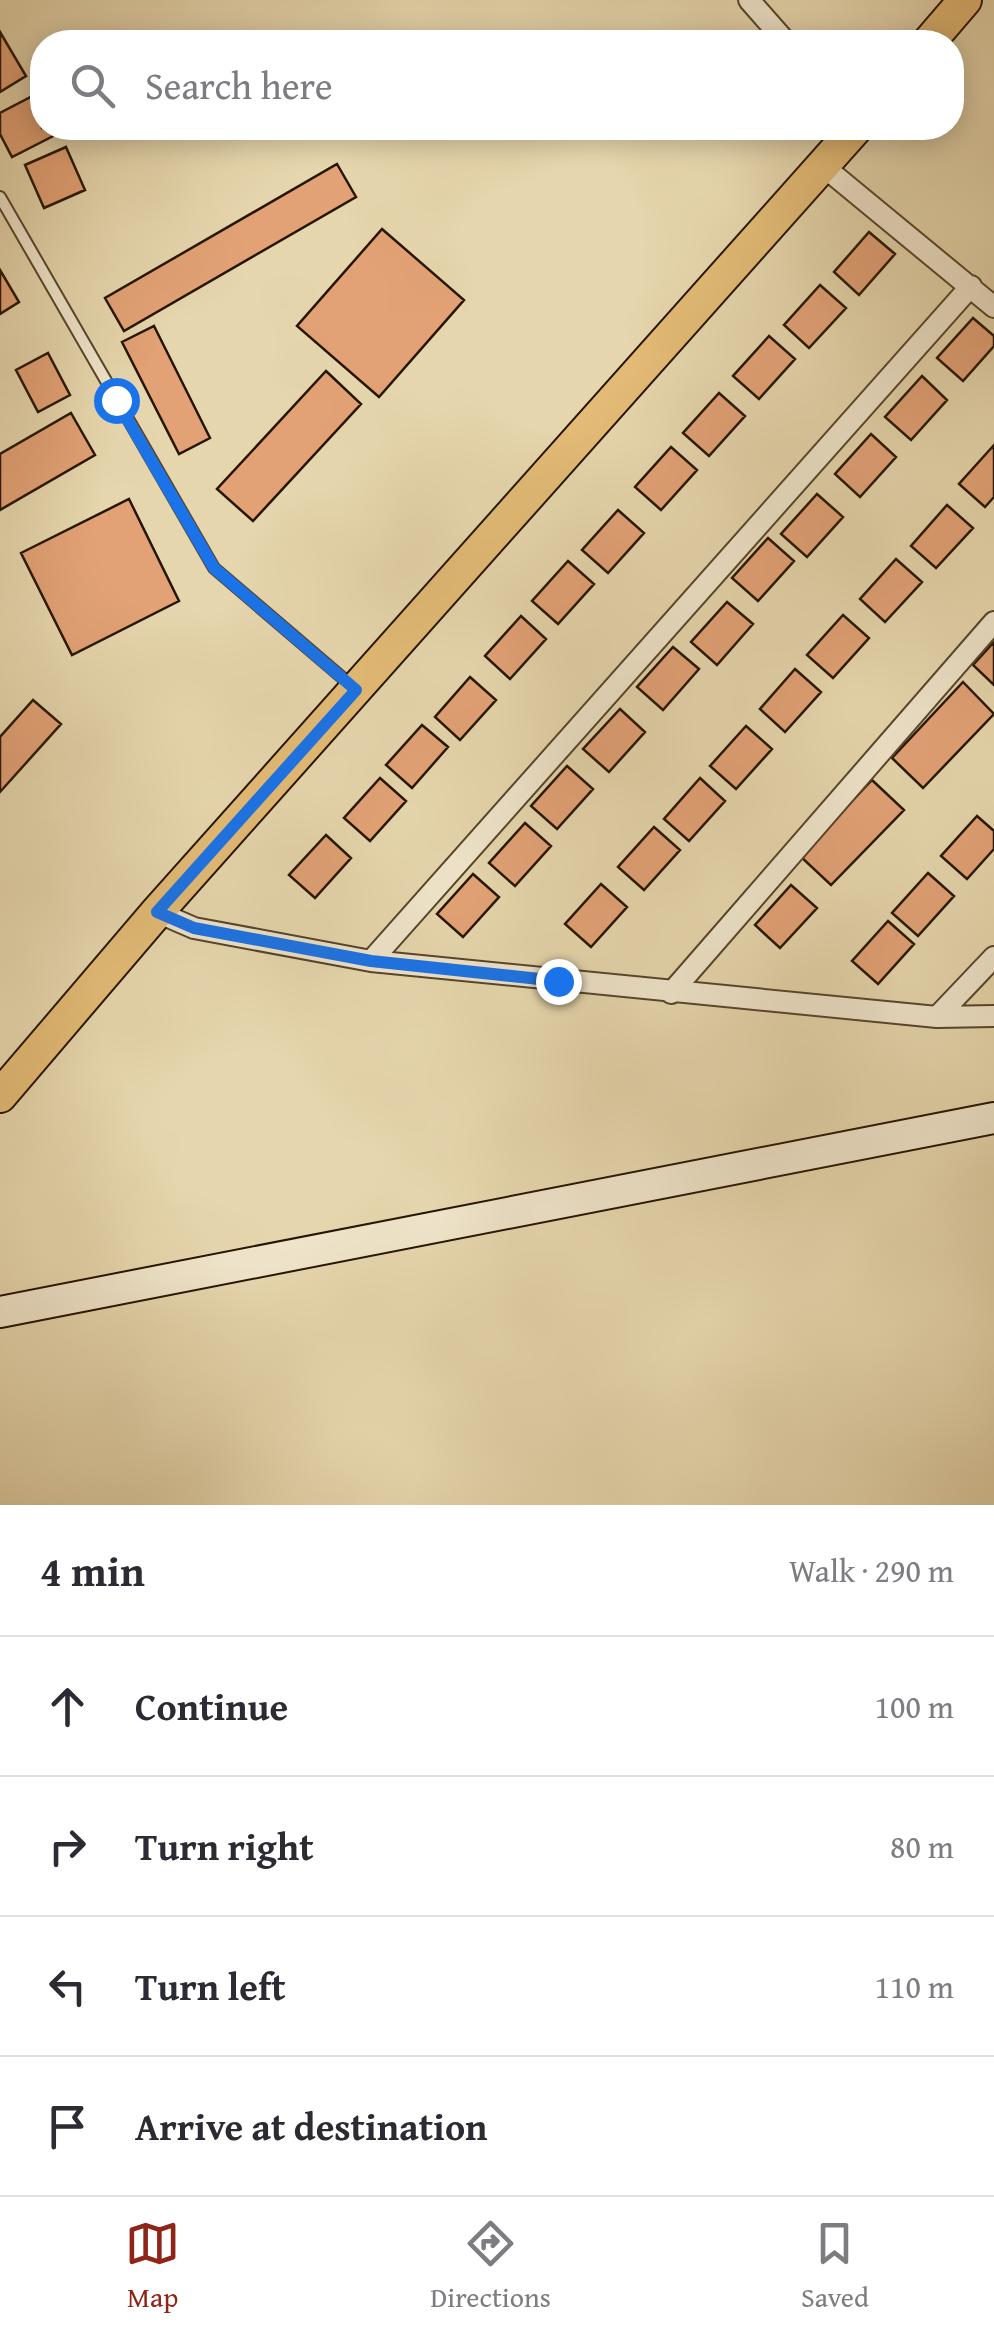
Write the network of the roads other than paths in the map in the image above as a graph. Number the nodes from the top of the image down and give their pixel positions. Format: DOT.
graph roads {
  1 [pos="749,0"];
  2 [pos="965,0"];
  3 [pos="775,30"];
  4 [pos="939,30"];
  5 [pos="846,140"];
  6 [pos="823,166"];
  7 [pos="0,196"];
  8 [pos="971,286"];
  9 [pos="994,306"];
  10 [pos="994,622"];
  11 [pos="356,690"];
  12 [pos="157,912"];
  13 [pos="994,957"];
  14 [pos="371,961"];
  15 [pos="671,993"];
  16 [pos="994,1016"];
  17 [pos="937,1017"];
  18 [pos="0,1096"];
  19 [pos="994,1118"];
  20 [pos="0,1312"];
  1 -- 3 [label="street"];
  2 -- 4 [label="main road"];
  5 -- 6 [label="main road"];
  6 -- 8 [label="street"];
  6 -- 11 [label="main road"];
  7 -- 11 [label="lane"];
  8 -- 9 [label="street"];
  8 -- 14 [label="street"];
  10 -- 15 [label="street"];
  11 -- 12 [label="main road"];
  12 -- 14 [label="street"];
  12 -- 18 [label="main road"];
  13 -- 17 [label="street"];
  14 -- 15 [label="street"];
  15 -- 17 [label="street"];
  16 -- 17 [label="street"];
  19 -- 20 [label="street"];
}
